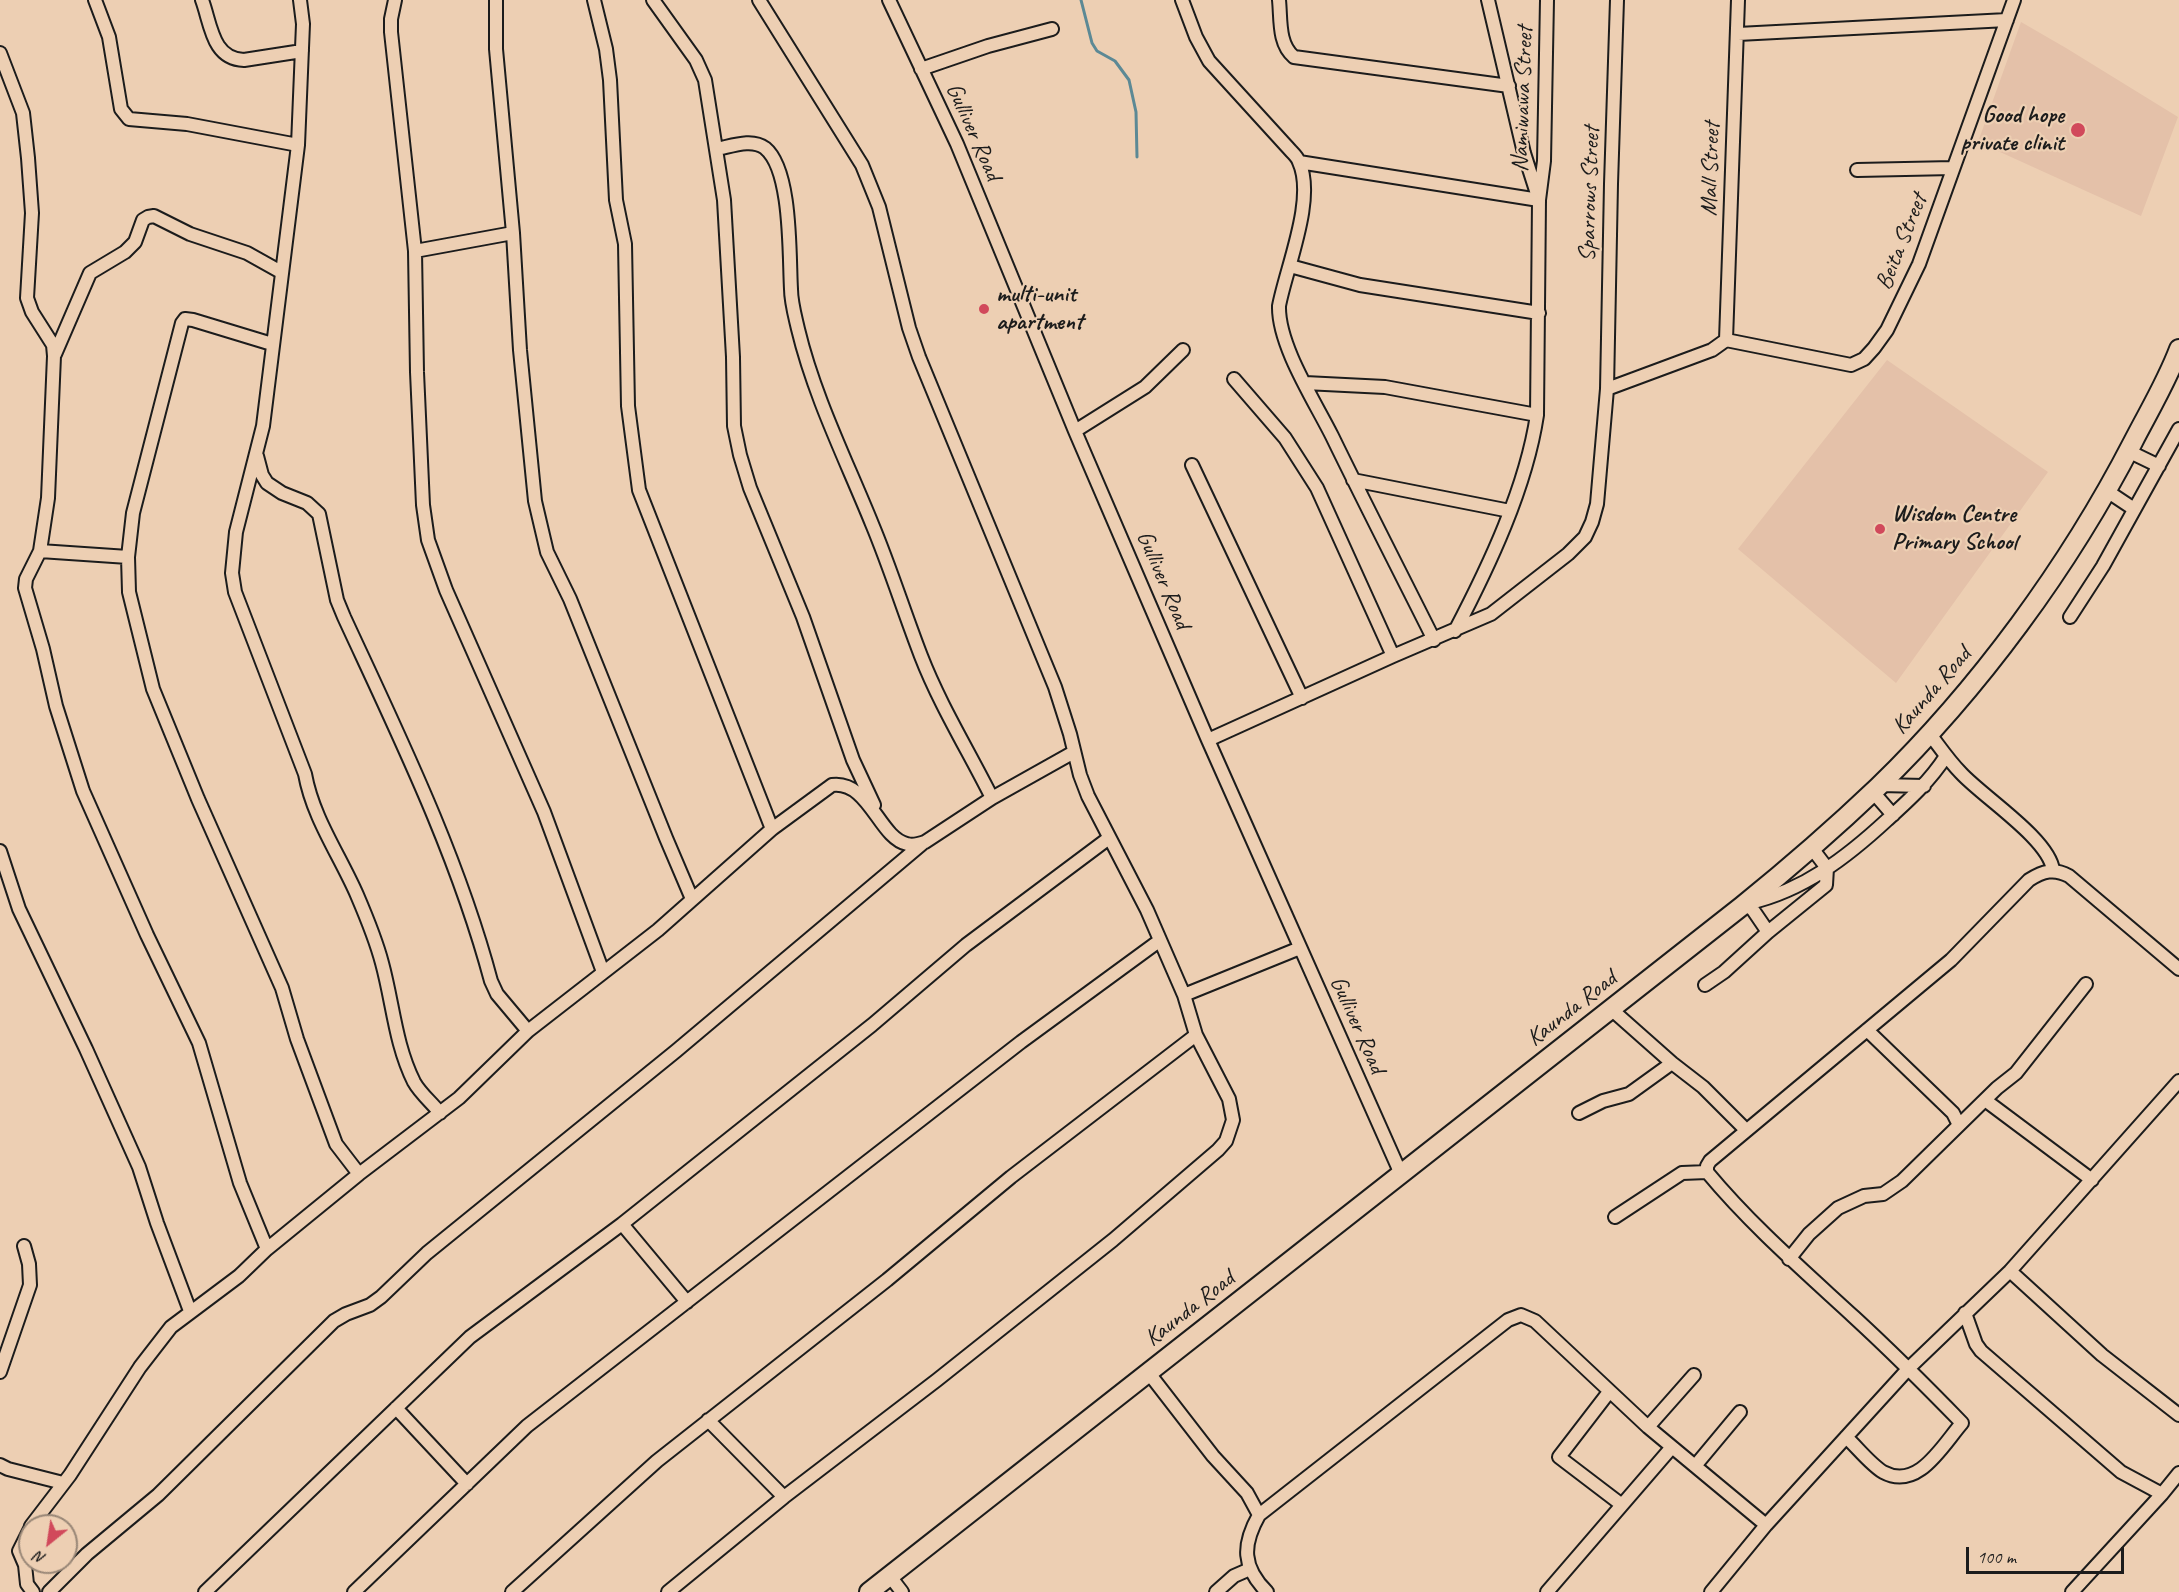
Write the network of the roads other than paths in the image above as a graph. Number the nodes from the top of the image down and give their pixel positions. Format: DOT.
graph roads {
  1 [pos="95,0"];
  2 [pos="202,0"];
  3 [pos="300,0"];
  4 [pos="395,0"];
  5 [pos="496,0"];
  6 [pos="594,0"];
  7 [pos="653,0"];
  8 [pos="759,0"];
  9 [pos="889,0"];
  10 [pos="1182,0"];
  11 [pos="1279,0"];
  12 [pos="1488,0"];
  13 [pos="1547,0"];
  14 [pos="1617,0"];
  15 [pos="1738,0"];
  16 [pos="2014,0"];
  17 [pos="2007,20"];
  18 [pos="1052,29"];
  19 [pos="1738,34"];
  20 [pos="302,51"];
  21 [pos="0,53"];
  22 [pos="921,69"];
  23 [pos="1509,86"];
  24 [pos="298,146"];
  25 [pos="717,149"];
  26 [pos="1299,162"];
  27 [pos="1953,168"];
  28 [pos="1857,170"];
  29 [pos="1539,200"];
  30 [pos="513,233"];
  31 [pos="415,251"];
  32 [pos="1290,266"];
  33 [pos="281,272"];
  34 [pos="1539,313"];
  35 [pos="1726,340"];
  36 [pos="272,344"];
  37 [pos="2179,349"];
  38 [pos="1183,350"];
  39 [pos="54,356"];
  40 [pos="1234,379"];
  41 [pos="1305,383"];
  42 [pos="1607,389"];
  43 [pos="1537,415"];
  44 [pos="2179,429"];
  45 [pos="1075,431"];
  46 [pos="2128,451"];
  47 [pos="256,455"];
  48 [pos="1192,465"];
  49 [pos="2159,466"];
  50 [pos="1353,480"];
  51 [pos="2108,491"];
  52 [pos="2134,509"];
  53 [pos="1510,511"];
  54 [pos="40,551"];
  55 [pos="128,557"];
  56 [pos="2070,617"];
  57 [pos="1455,632"];
  58 [pos="1434,640"];
  59 [pos="1393,656"];
  60 [pos="1302,698"];
  61 [pos="1929,733"];
  62 [pos="1208,740"];
  63 [pos="1074,752"];
  64 [pos="1946,756"];
  65 [pos="1924,786"];
  66 [pos="1876,788"];
  67 [pos="992,798"];
  68 [pos="1893,815"];
  69 [pos="884,825"];
  70 [pos="772,829"];
  71 [pos="1109,838"];
  72 [pos="925,842"];
  73 [pos="1811,847"];
  74 [pos="0,851"];
  75 [pos="1827,868"];
  76 [pos="2053,870"];
  77 [pos="692,899"];
  78 [pos="1745,904"];
  79 [pos="1768,932"];
  80 [pos="1159,941"];
  81 [pos="1300,948"];
  82 [pos="2179,969"];
  83 [pos="603,972"];
  84 [pos="2086,984"];
  85 [pos="1705,985"];
  86 [pos="1184,996"];
  87 [pos="1611,1009"];
  88 [pos="1868,1030"];
  89 [pos="528,1031"];
  90 [pos="1196,1035"];
  91 [pos="1672,1064"];
  92 [pos="2179,1081"];
  93 [pos="1985,1100"];
  94 [pos="440,1113"];
  95 [pos="1579,1113"];
  96 [pos="1959,1125"];
  97 [pos="1746,1130"];
  98 [pos="1707,1172"];
  99 [pos="359,1174"];
  100 [pos="1401,1174"];
  101 [pos="2092,1180"];
  102 [pos="1615,1217"];
  103 [pos="622,1224"];
  104 [pos="24,1246"];
  105 [pos="267,1249"];
  106 [pos="1789,1259"];
  107 [pos="2010,1271"];
  108 [pos="687,1302"];
  109 [pos="190,1311"];
  110 [pos="1965,1313"];
  111 [pos="1909,1368"];
  112 [pos="0,1372"];
  113 [pos="1148,1372"];
  114 [pos="1694,1375"];
  115 [pos="1610,1392"];
  116 [pos="396,1408"];
  117 [pos="1740,1412"];
  118 [pos="2179,1415"];
  119 [pos="708,1420"];
  120 [pos="1648,1427"];
  121 [pos="1846,1437"];
  122 [pos="1671,1447"];
  123 [pos="0,1465"];
  124 [pos="1695,1466"];
  125 [pos="2179,1473"];
  126 [pos="63,1483"];
  127 [pos="467,1484"];
  128 [pos="2162,1494"];
  129 [pos="784,1497"];
  130 [pos="1622,1505"];
  131 [pos="40,1514"];
  132 [pos="1259,1515"];
  133 [pos="1766,1525"];
  134 [pos="1250,1569"];
  135 [pos="26,1574"];
  136 [pos="889,1575"];
  137 [pos="33,1592"];
  138 [pos="49,1592"];
  139 [pos="205,1592"];
  140 [pos="354,1592"];
  141 [pos="512,1592"];
  142 [pos="668,1592"];
  143 [pos="869,1592"];
  144 [pos="902,1592"];
  145 [pos="1216,1592"];
  146 [pos="1267,1592"];
  147 [pos="1547,1592"];
  148 [pos="1711,1592"];
  149 [pos="2072,1592"];
  1 -- 24 [label="street"];
  2 -- 20 [label="street"];
  3 -- 20 [label="street"];
  4 -- 31 [label="street"];
  5 -- 30 [label="street"];
  6 -- 70 [label="street"];
  7 -- 25 [label="street"];
  8 -- 63 [label="street"];
  9 -- 22 [label="street, Gulliver Road"];
  10 -- 26 [label="street"];
  11 -- 23 [label="street"];
  12 -- 23 [label="street"];
  13 -- 29 [label="street, Namiwawa Street"];
  14 -- 42 [label="street, Sparrows Street"];
  15 -- 19 [label="street, Mall Street"];
  16 -- 17 [label="street, Beita Street"];
  17 -- 19 [label="street"];
  17 -- 27 [label="street, Beita Street"];
  18 -- 22 [label="street"];
  19 -- 35 [label="street, Mall Street"];
  20 -- 24 [label="street"];
  21 -- 39 [label="street"];
  22 -- 45 [label="street, Gulliver Road"];
  23 -- 29 [label="street"];
  24 -- 33 [label="street"];
  25 -- 67 [label="street"];
  25 -- 69 [label="street"];
  26 -- 29 [label="street"];
  26 -- 32 [label="street"];
  27 -- 28 [label="street"];
  27 -- 35 [label="street, Beita Street"];
  29 -- 34 [label="street"];
  30 -- 31 [label="street"];
  30 -- 77 [label="street"];
  31 -- 83 [label="street"];
  32 -- 34 [label="street"];
  32 -- 41 [label="street"];
  33 -- 36 [label="street"];
  33 -- 39 [label="street"];
  34 -- 43 [label="street"];
  35 -- 42 [label="street"];
  36 -- 47 [label="street"];
  36 -- 55 [label="street"];
  37 -- 46 [label="main road, Kaunda Road"];
  38 -- 45 [label="street"];
  39 -- 54 [label="street"];
  40 -- 59 [label="street"];
  41 -- 43 [label="street"];
  41 -- 50 [label="street"];
  42 -- 57 [label="street, Sparrows Street"];
  43 -- 53 [label="street"];
  44 -- 49 [label="street"];
  45 -- 62 [label="street, Gulliver Road"];
  46 -- 49 [label="street"];
  46 -- 51 [label="main road, Kaunda Road"];
  47 -- 89 [label="street"];
  47 -- 94 [label="street"];
  48 -- 60 [label="street"];
  49 -- 52 [label="street"];
  50 -- 53 [label="street"];
  50 -- 58 [label="street"];
  51 -- 52 [label="street"];
  51 -- 61 [label="main road, Kaunda Road"];
  52 -- 56 [label="street"];
  53 -- 57 [label="street"];
  54 -- 55 [label="street"];
  54 -- 105 [label="street"];
  55 -- 99 [label="street"];
  57 -- 58 [label="street, Sparrows Street"];
  58 -- 59 [label="street, Sparrows Street"];
  59 -- 60 [label="street, Sparrows Street"];
  60 -- 62 [label="street, Sparrows Street"];
  61 -- 64 [label="street"];
  61 -- 66 [label="main road, Kaunda Road"];
  62 -- 81 [label="street, Gulliver Road"];
  63 -- 67 [label="street"];
  63 -- 71 [label="street"];
  64 -- 65 [label="street"];
  64 -- 76 [label="street"];
  65 -- 66 [label="street"];
  65 -- 68 [label="street"];
  66 -- 68 [label="street"];
  66 -- 73 [label="main road, Kaunda Road"];
  67 -- 72 [label="street"];
  68 -- 75 [label="street"];
  69 -- 70 [label="street"];
  69 -- 72 [label="street"];
  70 -- 77 [label="street"];
  71 -- 80 [label="street"];
  71 -- 103 [label="street"];
  72 -- 138 [label="street"];
  73 -- 75 [label="street"];
  73 -- 78 [label="main road, Kaunda Road"];
  74 -- 109 [label="street"];
  75 -- 78 [label="street"];
  75 -- 79 [label="street"];
  76 -- 82 [label="street"];
  76 -- 88 [label="street"];
  77 -- 83 [label="street"];
  78 -- 79 [label="street"];
  78 -- 87 [label="main road, Kaunda Road"];
  79 -- 85 [label="street"];
  80 -- 86 [label="street"];
  80 -- 108 [label="street"];
  81 -- 86 [label="street"];
  81 -- 100 [label="street, Gulliver Road"];
  83 -- 89 [label="street"];
  84 -- 93 [label="street"];
  86 -- 90 [label="street"];
  87 -- 91 [label="street"];
  87 -- 100 [label="main road, Kaunda Road"];
  88 -- 96 [label="street"];
  88 -- 97 [label="street"];
  89 -- 94 [label="street"];
  90 -- 119 [label="street"];
  90 -- 129 [label="street"];
  91 -- 95 [label="street"];
  91 -- 97 [label="street"];
  92 -- 101 [label="street"];
  93 -- 96 [label="street"];
  93 -- 101 [label="street"];
  94 -- 99 [label="street"];
  96 -- 106 [label="street"];
  97 -- 98 [label="street"];
  98 -- 102 [label="street"];
  98 -- 106 [label="street"];
  99 -- 105 [label="street"];
  100 -- 113 [label="main road, Kaunda Road"];
  101 -- 107 [label="street"];
  103 -- 108 [label="street"];
  103 -- 116 [label="street"];
  104 -- 112 [label="street"];
  105 -- 109 [label="street"];
  106 -- 111 [label="street"];
  107 -- 110 [label="street"];
  107 -- 118 [label="street"];
  108 -- 127 [label="street"];
  109 -- 126 [label="street"];
  110 -- 111 [label="street"];
  110 -- 128 [label="street"];
  111 -- 121 [label="street"];
  111 -- 121 [label="street"];
  113 -- 132 [label="street"];
  113 -- 136 [label="main road, Kaunda Road"];
  114 -- 120 [label="street"];
  115 -- 120 [label="street"];
  115 -- 130 [label="street"];
  115 -- 132 [label="street"];
  116 -- 127 [label="street"];
  116 -- 139 [label="street"];
  117 -- 124 [label="street"];
  119 -- 129 [label="street"];
  119 -- 141 [label="street"];
  120 -- 122 [label="street"];
  121 -- 133 [label="street"];
  122 -- 124 [label="street"];
  122 -- 130 [label="street"];
  123 -- 126 [label="street"];
  124 -- 133 [label="street"];
  125 -- 128 [label="street"];
  126 -- 131 [label="street"];
  127 -- 140 [label="street"];
  128 -- 149 [label="street"];
  129 -- 142 [label="street"];
  130 -- 147 [label="street"];
  132 -- 134 [label="street"];
  133 -- 148 [label="street"];
  134 -- 145 [label="street"];
  134 -- 146 [label="street"];
  135 -- 137 [label="street"];
  136 -- 143 [label="main road, Kaunda Road"];
  136 -- 144 [label="street"];
}
